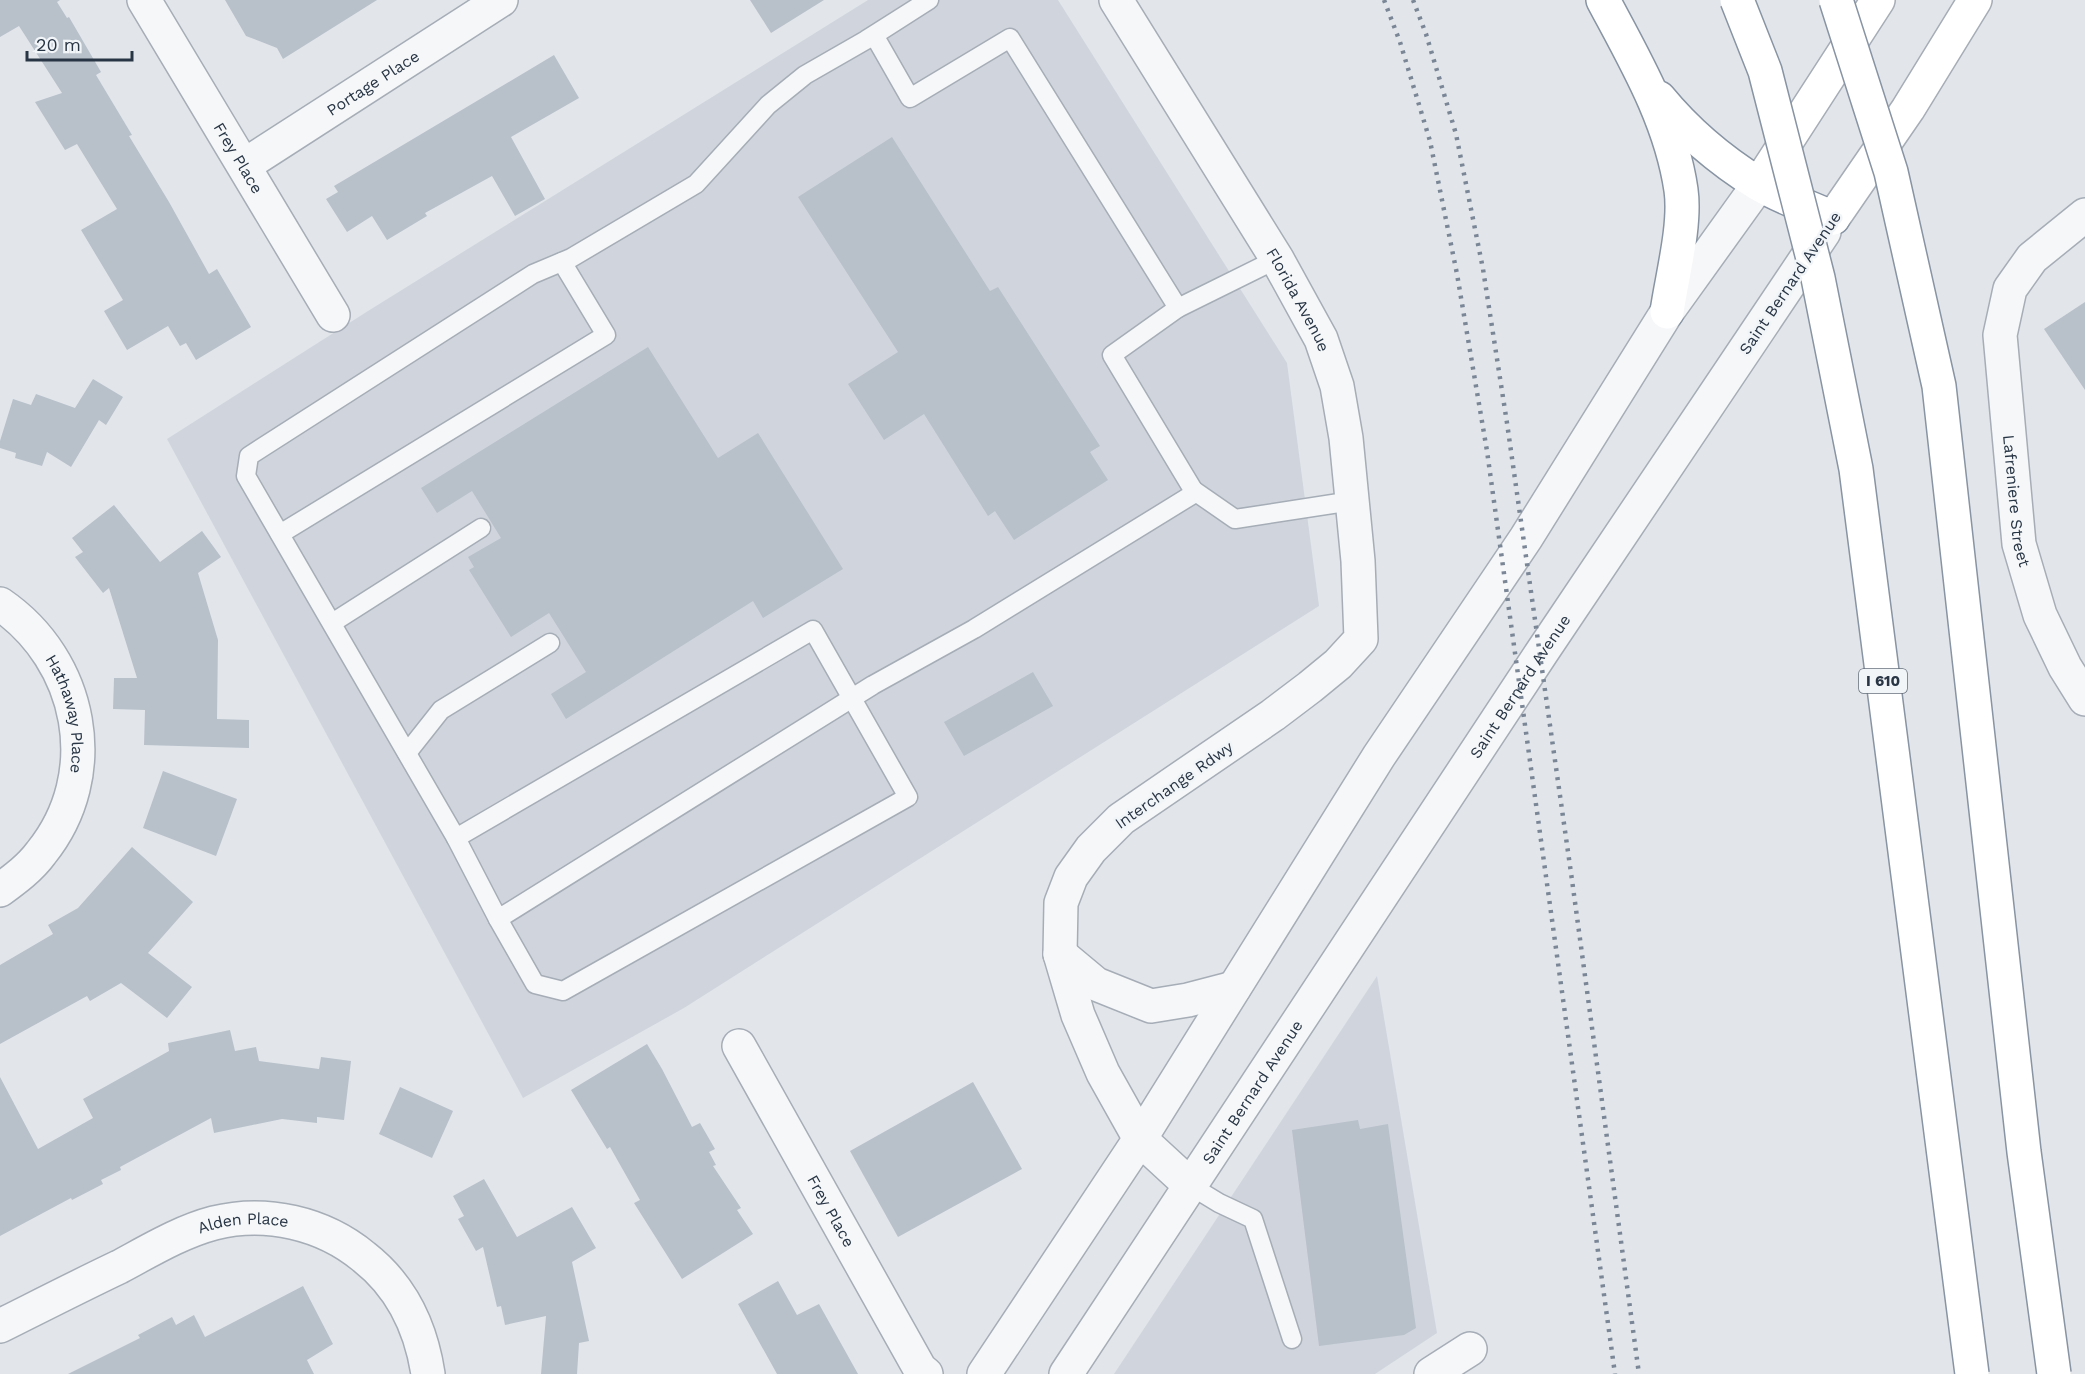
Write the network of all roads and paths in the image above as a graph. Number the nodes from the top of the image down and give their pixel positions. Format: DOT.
graph roads {
  1 [pos="144,0"];
  2 [pos="501,0"];
  3 [pos="929,0"];
  4 [pos="1116,0"];
  5 [pos="1603,0"];
  6 [pos="1737,0"];
  7 [pos="1836,0"];
  8 [pos="1878,0"];
  9 [pos="1975,0"];
  10 [pos="874,35"];
  11 [pos="1647,82"];
  12 [pos="245,165"];
  13 [pos="1759,184"];
  14 [pos="2085,215"];
  15 [pos="1833,218"];
  16 [pos="1277,259"];
  17 [pos="562,262"];
  18 [pos="1178,309"];
  19 [pos="1667,312"];
  20 [pos="333,315"];
  21 [pos="1193,490"];
  22 [pos="1352,501"];
  23 [pos="481,528"];
  24 [pos="280,534"];
  25 [pos="0,604"];
  26 [pos="332,623"];
  27 [pos="1361,639"];
  28 [pos="550,643"];
  29 [pos="851,699"];
  30 [pos="2085,699"];
  31 [pos="407,753"];
  32 [pos="456,838"];
  33 [pos="0,890"];
  34 [pos="498,919"];
  35 [pos="1060,954"];
  36 [pos="1234,988"];
  37 [pos="739,1046"];
  38 [pos="1140,1139"];
  39 [pos="1191,1186"];
  40 [pos="0,1326"];
  41 [pos="1292,1339"];
  42 [pos="1470,1349"];
  43 [pos="428,1374"];
  44 [pos="926,1374"];
  45 [pos="984,1374"];
  46 [pos="1066,1374"];
  47 [pos="1431,1374"];
  48 [pos="1972,1374"];
  49 [pos="2054,1374"];
  1 -- 12 [label="street, Frey Place"];
  2 -- 12 [label="street, Portage Place"];
  3 -- 10 [label="lane"];
  4 -- 16 [label="street, Florida Avenue"];
  5 -- 11 [label="main road"];
  6 -- 48 [label="main road, I 610, bridge"];
  7 -- 49 [label="main road, bridge"];
  8 -- 13 [label="main road"];
  9 -- 15 [label="main road, Saint Bernard Avenue"];
  10 -- 17 [label="lane"];
  10 -- 18 [label="lane"];
  11 -- 13 [label="main road"];
  11 -- 19 [label="main road"];
  12 -- 20 [label="street, Frey Place"];
  13 -- 15 [label="main road"];
  13 -- 19 [label="street"];
  14 -- 30 [label="street, Lafreniere Street"];
  15 -- 39 [label="street, Saint Bernard Avenue"];
  16 -- 18 [label="lane"];
  16 -- 22 [label="street, Florida Avenue"];
  17 -- 24 [label="lane"];
  17 -- 24 [label="lane"];
  18 -- 21 [label="lane"];
  19 -- 36 [label="street"];
  21 -- 22 [label="lane"];
  21 -- 29 [label="lane"];
  22 -- 27 [label="street, Florida Avenue"];
  23 -- 26 [label="lane"];
  24 -- 26 [label="lane"];
  25 -- 33 [label="street, Hathaway Place"];
  26 -- 31 [label="lane"];
  27 -- 35 [label="street, Interchange Rdwy"];
  28 -- 31 [label="lane"];
  29 -- 32 [label="lane"];
  29 -- 34 [label="lane"];
  29 -- 34 [label="lane"];
  31 -- 32 [label="lane"];
  32 -- 34 [label="lane"];
  35 -- 36 [label="street"];
  35 -- 38 [label="street, Interchange Rdwy"];
  36 -- 38 [label="street"];
  37 -- 44 [label="street, Frey Place"];
  38 -- 39 [label="street, Interchange Rdwy"];
  38 -- 45 [label="street"];
  39 -- 41 [label="lane"];
  39 -- 46 [label="street, Saint Bernard Avenue"];
  40 -- 43 [label="street, Alden Place"];
  42 -- 47 [label="street"];
}
